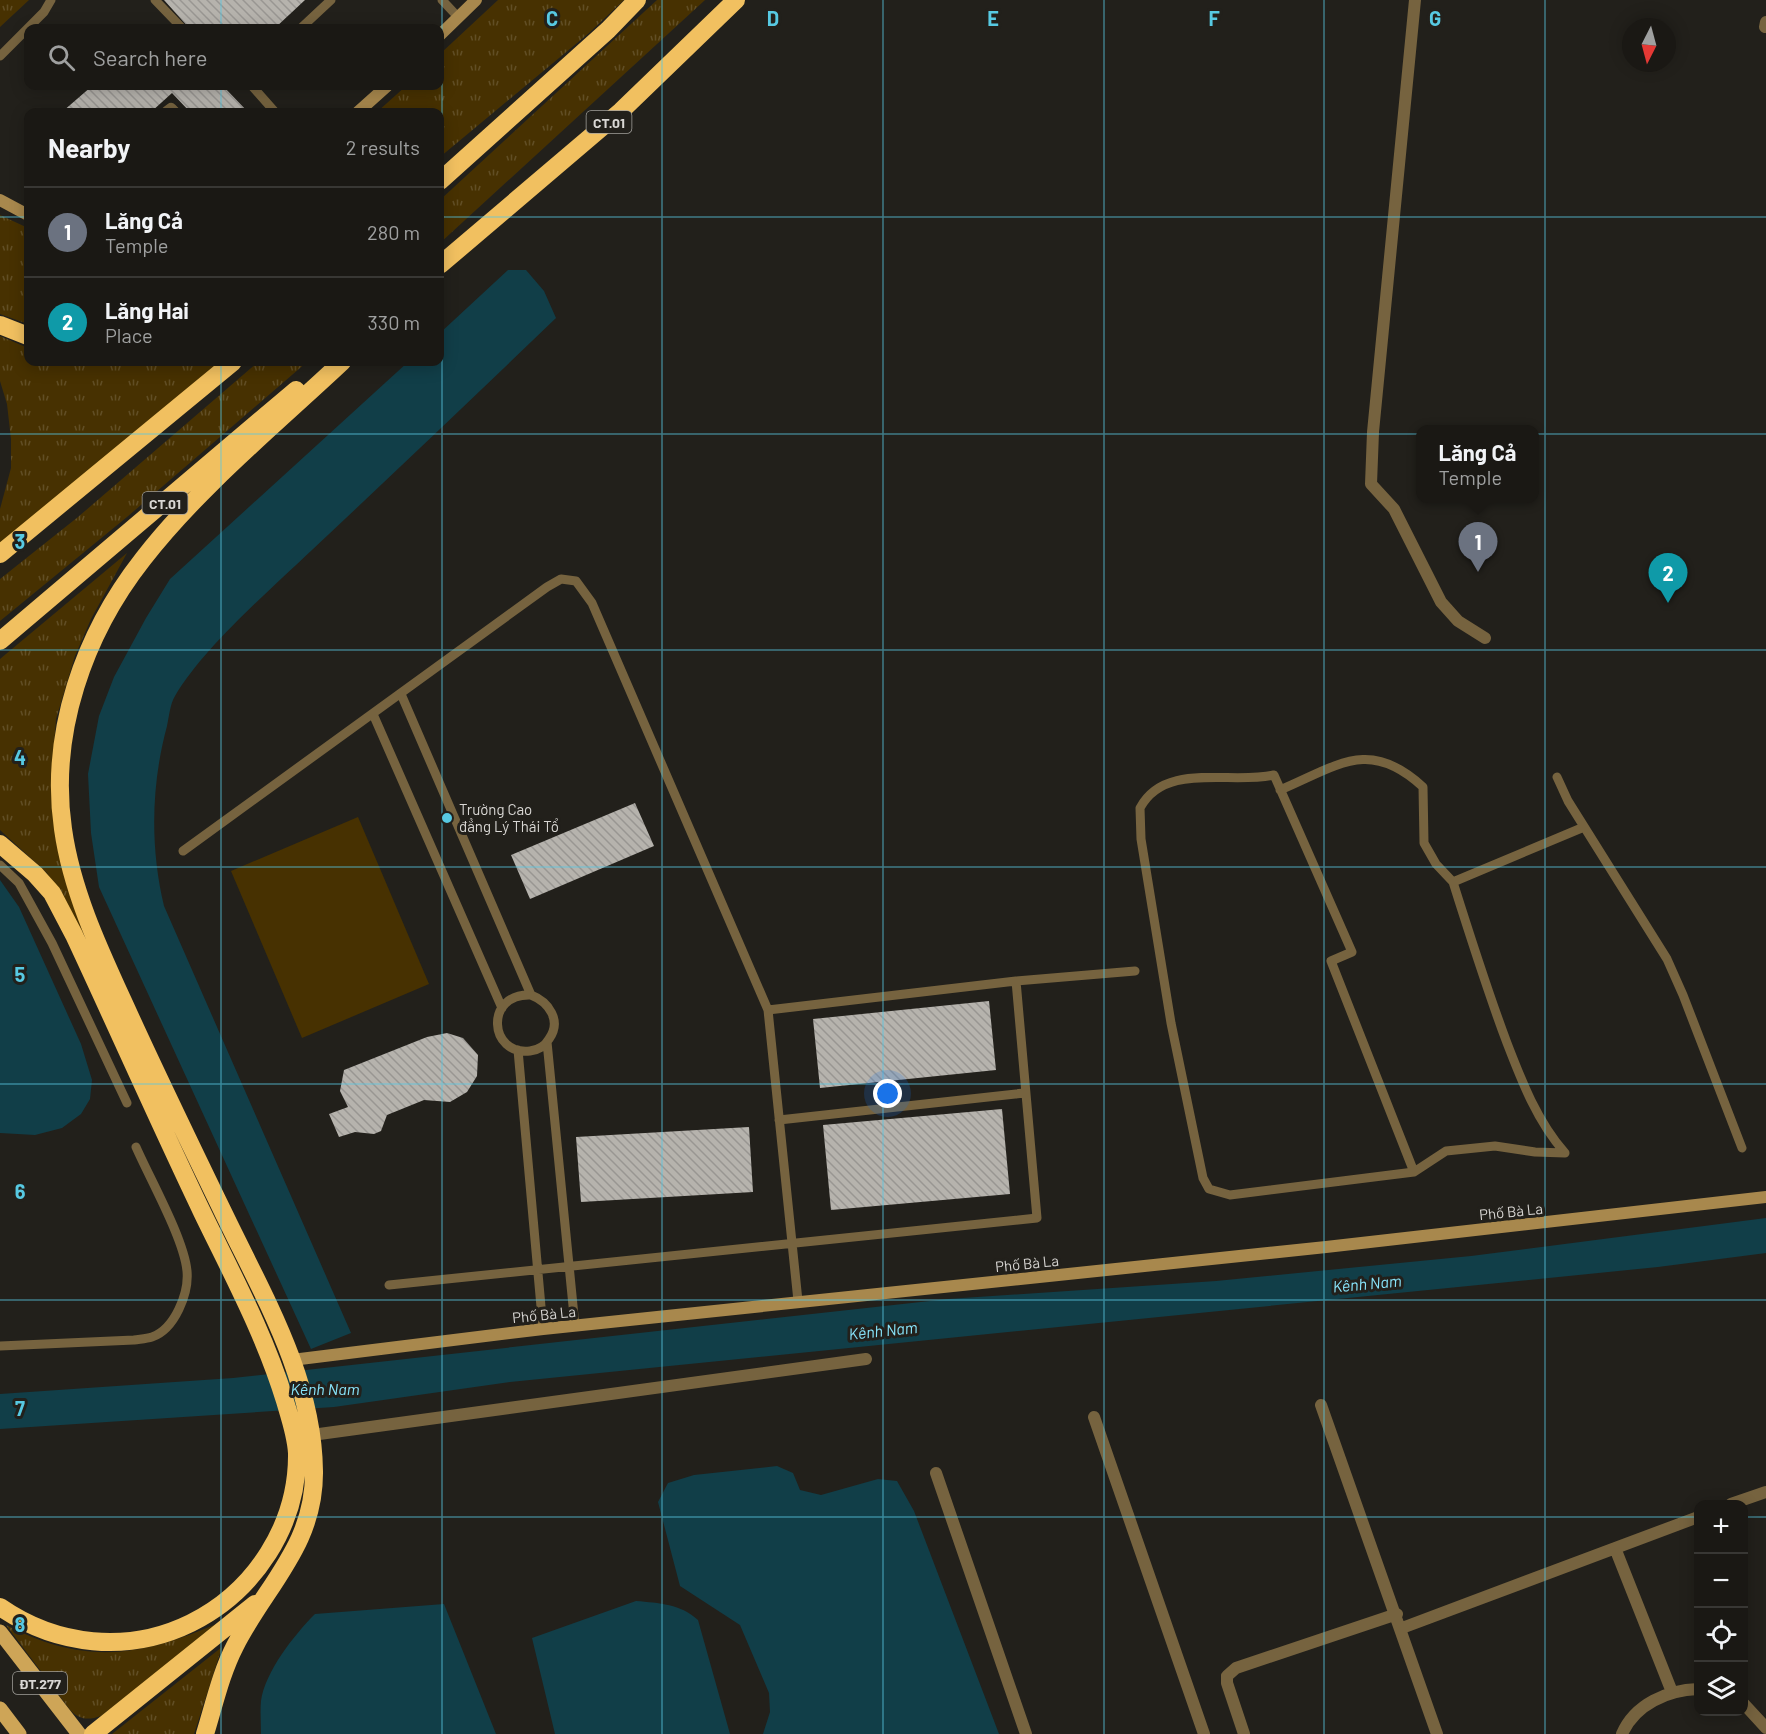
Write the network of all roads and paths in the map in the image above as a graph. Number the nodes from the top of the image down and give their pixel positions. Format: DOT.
graph roads {
  1 [pos="51,0"];
  2 [pos="155,0"];
  3 [pos="331,0"];
  4 [pos="442,0"];
  5 [pos="476,0"];
  6 [pos="637,0"];
  7 [pos="736,0"];
  8 [pos="1415,0"];
  9 [pos="458,17"];
  10 [pos="32,24"];
  11 [pos="178,24"];
  12 [pos="305,24"];
  13 [pos="444,30"];
  14 [pos="24,32"];
  15 [pos="0,56"];
  16 [pos="572,62"];
  17 [pos="256,90"];
  18 [pos="383,90"];
  19 [pos="271,108"];
  20 [pos="362,108"];
  21 [pos="444,168"];
  22 [pos="444,177"];
  23 [pos="0,200"];
  24 [pos="24,213"];
  25 [pos="444,263"];
  26 [pos="0,324"];
  27 [pos="24,334"];
  28 [pos="228,366"];
  29 [pos="323,366"];
  30 [pos="338,366"];
  31 [pos="0,554"];
  32 [pos="1485,638"];
  33 [pos="0,641"];
  34 [pos="401,694"];
  35 [pos="373,714"];
  36 [pos="1557,777"];
  37 [pos="1280,790"];
  38 [pos="1584,827"];
  39 [pos="0,844"];
  40 [pos="183,851"];
  41 [pos="0,865"];
  42 [pos="1453,882"];
  43 [pos="1135,971"];
  44 [pos="1016,981"];
  45 [pos="531,995"];
  46 [pos="502,1008"];
  47 [pos="768,1010"];
  48 [pos="547,1042"];
  49 [pos="518,1050"];
  50 [pos="1024,1093"];
  51 [pos="127,1104"];
  52 [pos="779,1120"];
  53 [pos="136,1147"];
  54 [pos="1742,1148"];
  55 [pos="1414,1172"];
  56 [pos="1766,1197"];
  57 [pos="791,1244"];
  58 [pos="568,1267"];
  59 [pos="538,1269"];
  60 [pos="389,1285"];
  61 [pos="798,1302"];
  62 [pos="575,1326"];
  63 [pos="543,1329"];
  64 [pos="0,1346"];
  65 [pos="866,1359"];
  66 [pos="292,1360"];
  67 [pos="1321,1405"];
  68 [pos="1094,1417"];
  69 [pos="312,1436"];
  70 [pos="936,1473"];
  71 [pos="1766,1492"];
  72 [pos="1743,1500"];
  73 [pos="1694,1518"];
  74 [pos="1615,1548"];
  75 [pos="265,1596"];
  76 [pos="0,1607"];
  77 [pos="1397,1614"];
  78 [pos="1402,1628"];
  79 [pos="0,1632"];
  80 [pos="1694,1689"];
  81 [pos="1672,1692"];
  82 [pos="0,1709"];
  83 [pos="1748,1709"];
  84 [pos="1766,1728"];
  85 [pos="19,1734"];
  86 [pos="79,1734"];
  87 [pos="93,1734"];
  88 [pos="205,1734"];
  89 [pos="1026,1734"];
  90 [pos="1204,1734"];
  91 [pos="1244,1734"];
  92 [pos="1437,1734"];
  93 [pos="1622,1734"];
  1 -- 10 [label="lane"];
  2 -- 11 [label="lane"];
  3 -- 12 [label="lane"];
  4 -- 9 [label="lane"];
  5 -- 9 [label="street"];
  6 -- 16 [label="highway"];
  7 -- 25 [label="highway, CT.01"];
  8 -- 32 [label="street"];
  9 -- 13 [label="street"];
  14 -- 15 [label="lane"];
  16 -- 21 [label="highway"];
  16 -- 22 [label="highway"];
  17 -- 19 [label="lane"];
  18 -- 20 [label="street"];
  23 -- 24 [label="street"];
  26 -- 27 [label="highway"];
  28 -- 31 [label="highway"];
  29 -- 33 [label="highway, CT.01"];
  30 -- 66 [label="highway"];
  34 -- 35 [label="lane"];
  34 -- 45 [label="lane"];
  34 -- 47 [label="lane"];
  35 -- 40 [label="lane"];
  35 -- 46 [label="lane"];
  36 -- 38 [label="lane"];
  37 -- 42 [label="lane"];
  37 -- 55 [label="lane"];
  37 -- 55 [label="lane"];
  38 -- 42 [label="lane"];
  38 -- 54 [label="lane"];
  39 -- 76 [label="highway"];
  41 -- 51 [label="lane"];
  42 -- 55 [label="lane"];
  43 -- 44 [label="lane"];
  44 -- 47 [label="lane"];
  44 -- 50 [label="lane"];
  45 -- 46 [label="lane"];
  45 -- 48 [label="lane"];
  46 -- 49 [label="lane"];
  47 -- 52 [label="lane"];
  48 -- 49 [label="lane"];
  48 -- 58 [label="lane"];
  49 -- 59 [label="lane"];
  50 -- 52 [label="lane"];
  50 -- 57 [label="lane"];
  52 -- 57 [label="lane"];
  53 -- 64 [label="lane"];
  56 -- 61 [label="street, Phố Bà La"];
  57 -- 58 [label="lane"];
  57 -- 61 [label="lane"];
  58 -- 59 [label="lane"];
  58 -- 62 [label="lane"];
  59 -- 60 [label="lane"];
  59 -- 63 [label="lane"];
  61 -- 62 [label="street, Phố Bà La"];
  62 -- 63 [label="street, Phố Bà La"];
  63 -- 66 [label="street, Phố Bà La"];
  65 -- 69 [label="street"];
  66 -- 69 [label="highway"];
  67 -- 77 [label="street"];
  68 -- 90 [label="street"];
  69 -- 75 [label="highway"];
  70 -- 89 [label="street"];
  71 -- 72 [label="street"];
  73 -- 74 [label="street"];
  74 -- 78 [label="street"];
  74 -- 81 [label="street"];
  75 -- 87 [label="highway"];
  75 -- 88 [label="highway"];
  77 -- 78 [label="street"];
  77 -- 91 [label="street"];
  78 -- 92 [label="street"];
  79 -- 86 [label="main road, ĐT.277"];
  80 -- 81 [label="street"];
  81 -- 93 [label="street"];
  82 -- 85 [label="main road, ĐT.277"];
  83 -- 84 [label="street"];
}
